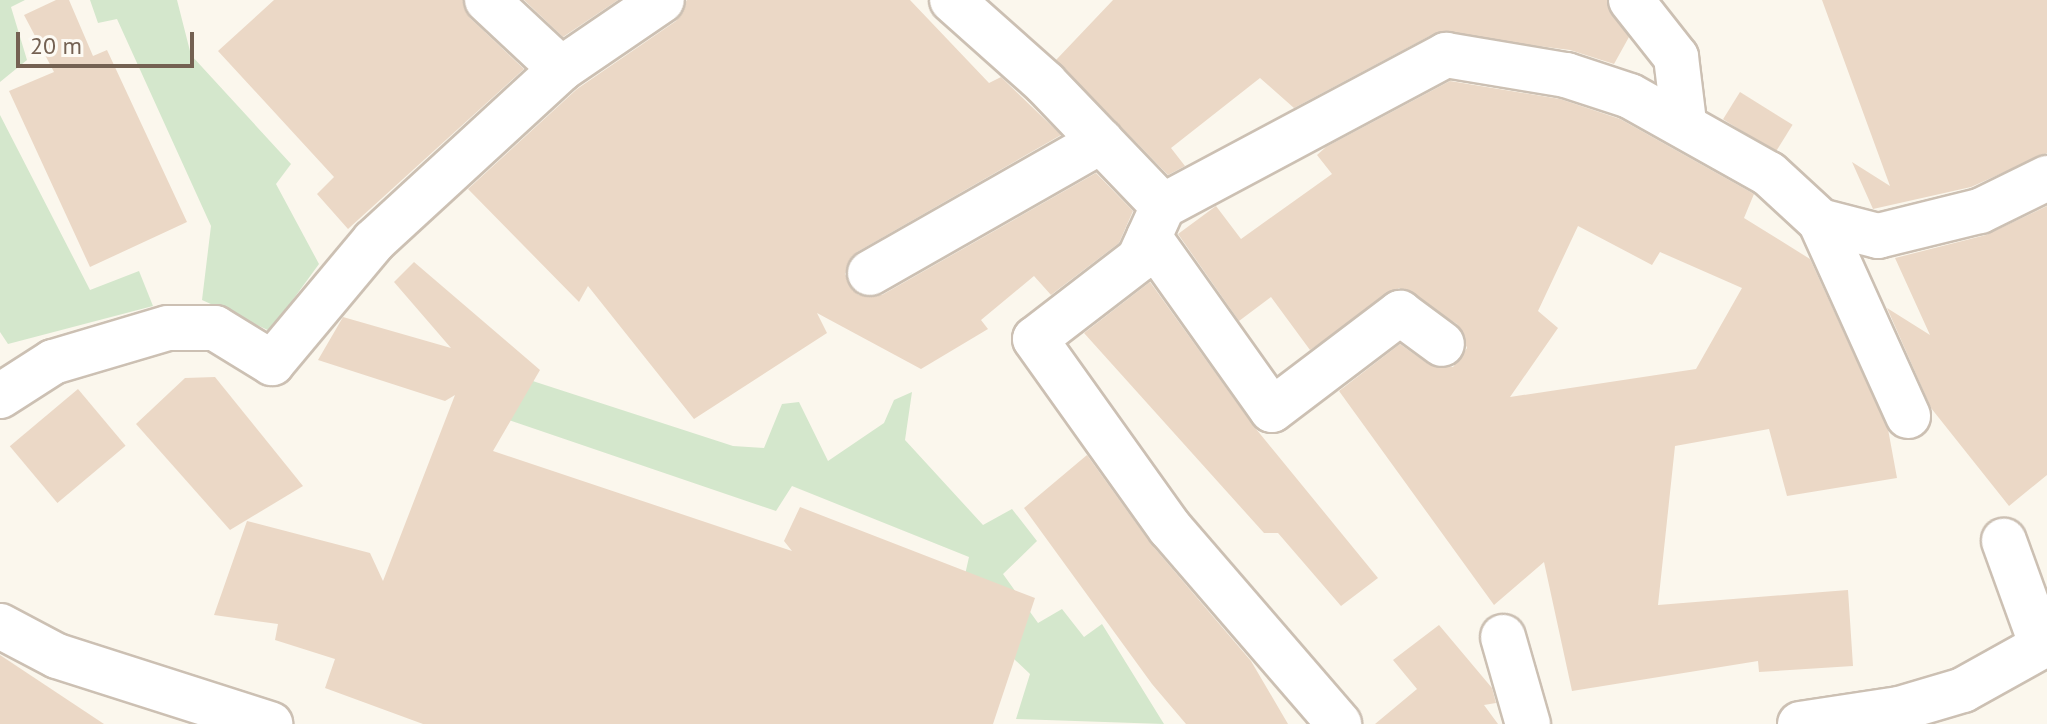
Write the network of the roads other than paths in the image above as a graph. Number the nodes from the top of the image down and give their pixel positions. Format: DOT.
graph roads {
  1 [pos="487,0"];
  2 [pos="662,0"];
  3 [pos="952,0"];
  4 [pos="1631,0"];
  5 [pos="561,69"];
  6 [pos="1684,122"];
  7 [pos="1101,141"];
  8 [pos="2047,178"];
  9 [pos="1820,221"];
  10 [pos="1156,222"];
  11 [pos="870,273"];
  12 [pos="1442,344"];
  13 [pos="0,396"];
  14 [pos="1908,416"];
  15 [pos="2004,541"];
  16 [pos="0,626"];
  17 [pos="1503,637"];
  18 [pos="270,724"];
  19 [pos="1339,724"];
  20 [pos="1528,724"];
  21 [pos="1800,724"];
  1 -- 5 [label="street"];
  2 -- 5 [label="street"];
  3 -- 7 [label="street"];
  4 -- 6 [label="street"];
  5 -- 13 [label="street"];
  6 -- 9 [label="street"];
  6 -- 10 [label="street"];
  7 -- 10 [label="street"];
  7 -- 11 [label="street"];
  8 -- 9 [label="street"];
  9 -- 14 [label="street"];
  10 -- 12 [label="street"];
  10 -- 19 [label="street"];
  15 -- 21 [label="street"];
  16 -- 18 [label="street"];
  17 -- 20 [label="street"];
}
